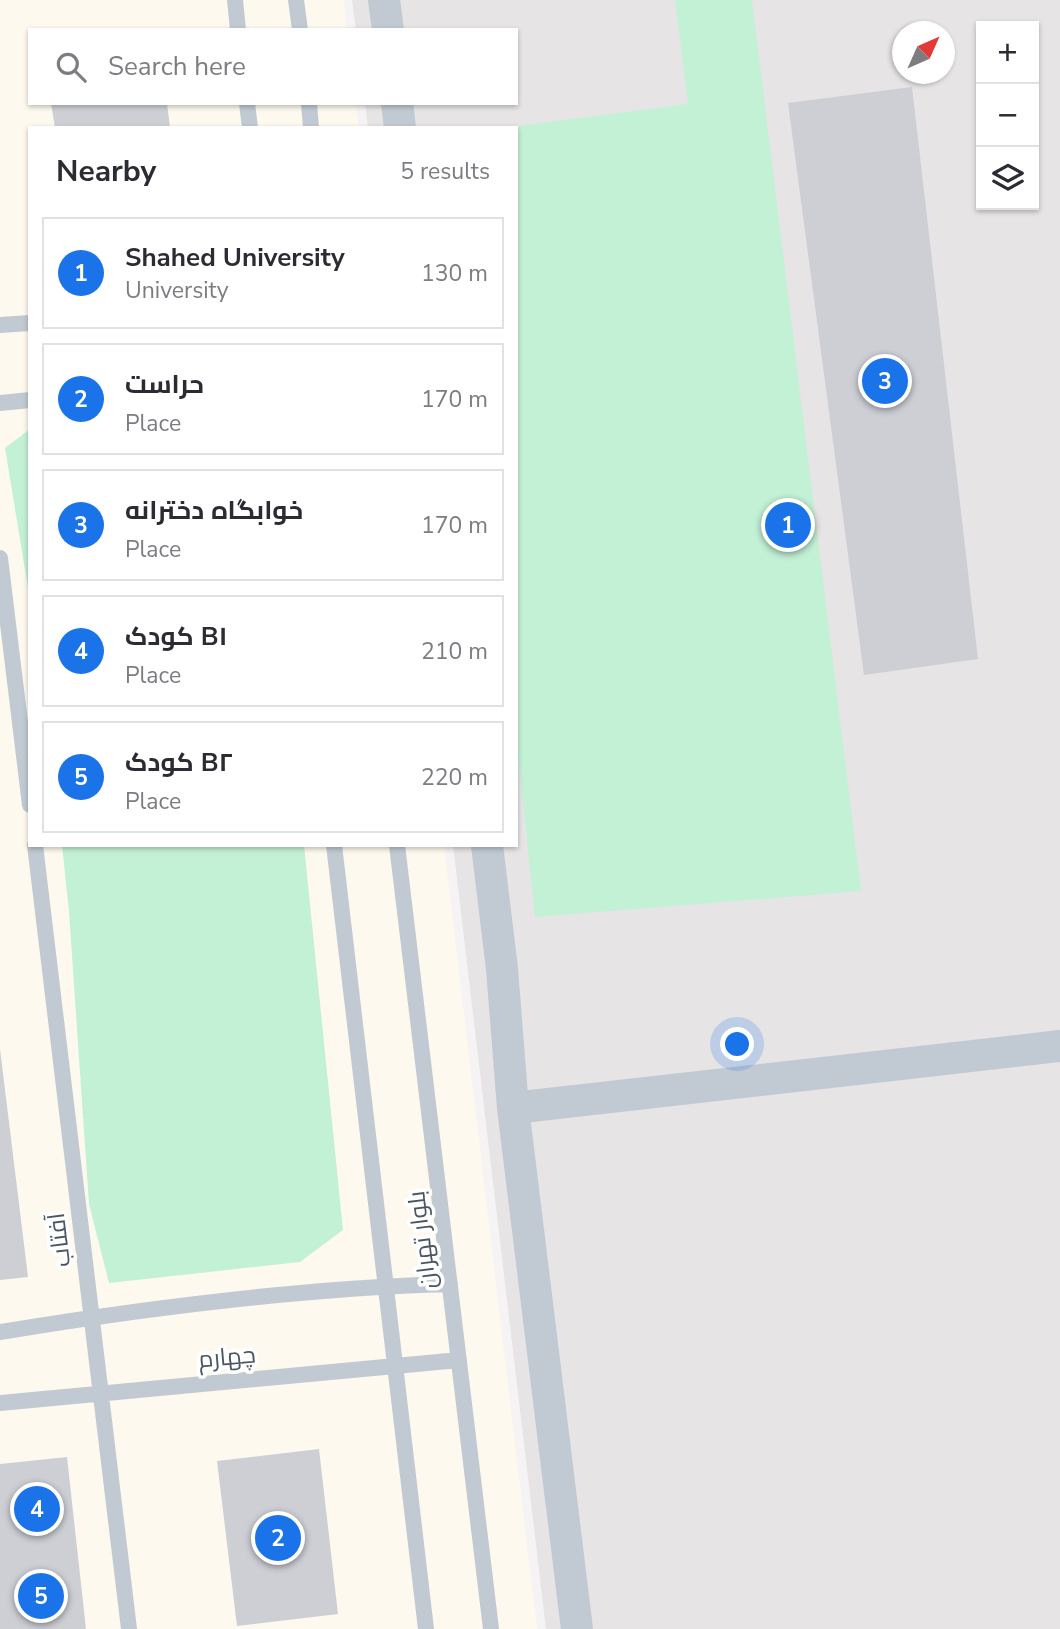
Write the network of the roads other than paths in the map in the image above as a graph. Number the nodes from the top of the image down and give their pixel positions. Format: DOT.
graph roads {
  1 [pos="235,0"];
  2 [pos="296,0"];
  3 [pos="384,0"];
  4 [pos="238,28"];
  5 [pos="300,28"];
  6 [pos="388,28"];
  7 [pos="247,105"];
  8 [pos="309,105"];
  9 [pos="397,105"];
  10 [pos="250,126"];
  11 [pos="312,126"];
  12 [pos="400,126"];
  13 [pos="28,323"];
  14 [pos="0,325"];
  15 [pos="28,400"];
  16 [pos="0,403"];
  17 [pos="0,558"];
  18 [pos="28,789"];
  19 [pos="35,847"];
  20 [pos="334,847"];
  21 [pos="397,847"];
  22 [pos="487,847"];
  23 [pos="1060,1046"];
  24 [pos="513,1108"];
  25 [pos="450,1283"];
  26 [pos="386,1286"];
  27 [pos="91,1317"];
  28 [pos="0,1332"];
  29 [pos="459,1360"];
  30 [pos="395,1366"];
  31 [pos="100,1391"];
  32 [pos="0,1403"];
  33 [pos="129,1629"];
  34 [pos="426,1629"];
  35 [pos="491,1629"];
  36 [pos="577,1629"];
  1 -- 4 [label="lane"];
  2 -- 5 [label="lane"];
  3 -- 6 [label="street"];
  7 -- 10 [label="lane"];
  8 -- 11 [label="lane"];
  9 -- 12 [label="street"];
  13 -- 14 [label="lane"];
  15 -- 16 [label="lane"];
  17 -- 18 [label="lane"];
  19 -- 27 [label="lane, آفتاب"];
  20 -- 26 [label="lane, بلوار تهران"];
  21 -- 25 [label="lane, بلوار تهران"];
  22 -- 24 [label="street"];
  23 -- 24 [label="street"];
  24 -- 36 [label="street"];
  25 -- 26 [label="lane"];
  25 -- 29 [label="lane, بلوار تهران"];
  26 -- 27 [label="lane"];
  26 -- 30 [label="lane, بلوار تهران"];
  27 -- 28 [label="lane"];
  27 -- 31 [label="lane, آفتاب"];
  29 -- 30 [label="lane, چهارم"];
  29 -- 35 [label="lane, بلوار تهران"];
  30 -- 31 [label="lane, چهارم"];
  30 -- 34 [label="lane, بلوار تهران"];
  31 -- 32 [label="lane, چهارم"];
  31 -- 33 [label="lane, آفتاب"];
}
